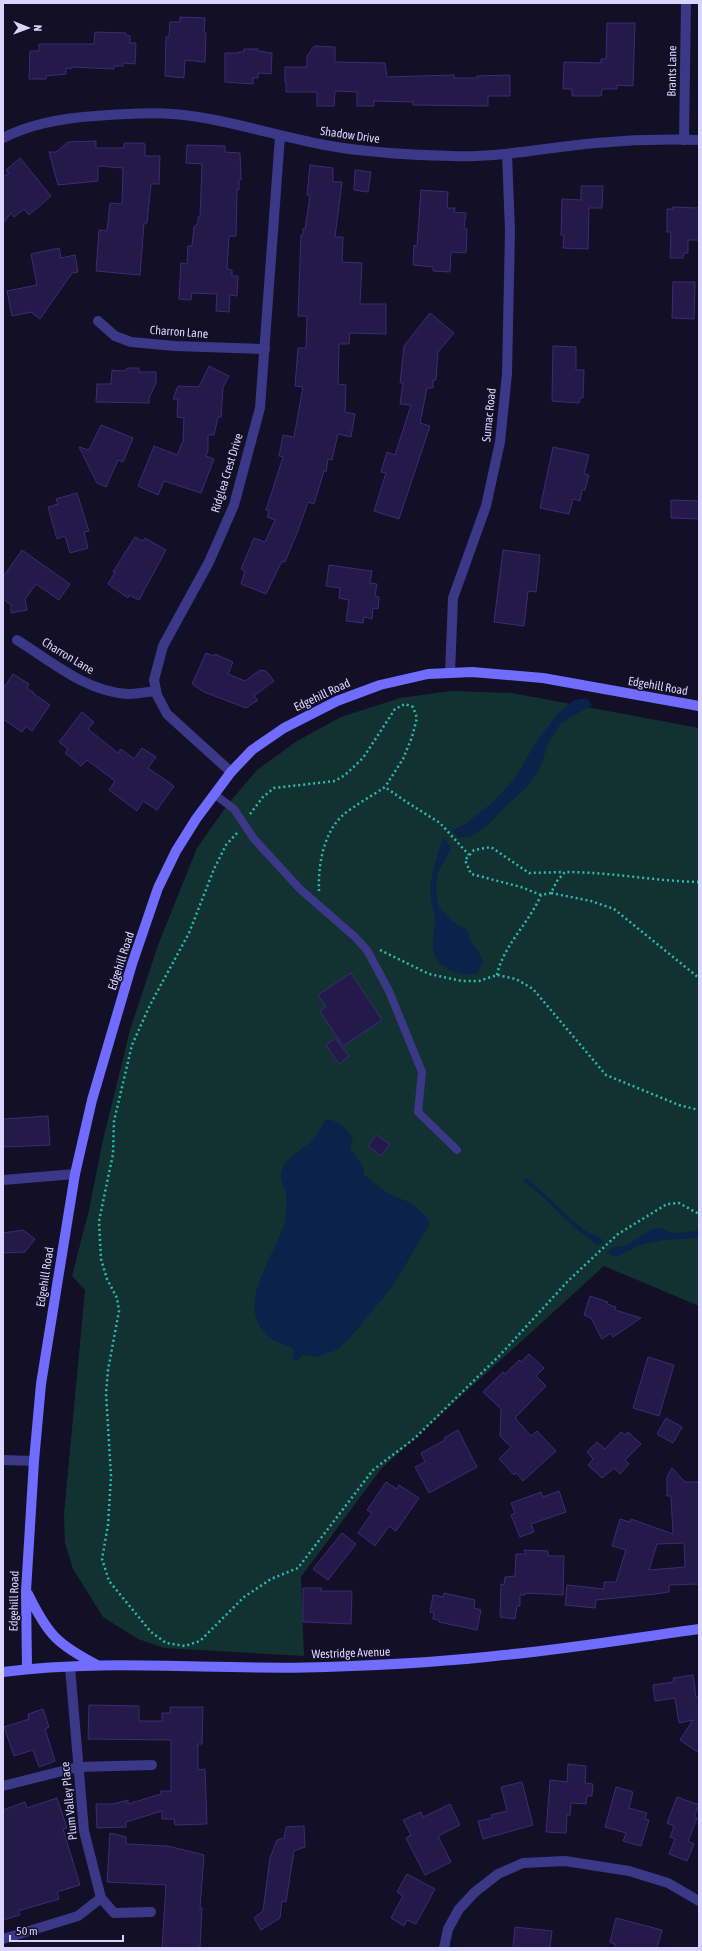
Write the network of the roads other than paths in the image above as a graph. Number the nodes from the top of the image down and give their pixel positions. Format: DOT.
graph roads {
  1 [pos="686,3"];
  2 [pos="280,136"];
  3 [pos="3,138"];
  4 [pos="684,140"];
  5 [pos="699,140"];
  6 [pos="507,154"];
  7 [pos="98,321"];
  8 [pos="265,349"];
  9 [pos="17,640"];
  10 [pos="450,673"];
  11 [pos="156,691"];
  12 [pos="699,706"];
  13 [pos="231,772"];
  14 [pos="214,794"];
  15 [pos="457,1150"];
  16 [pos="75,1174"];
  17 [pos="3,1180"];
  18 [pos="3,1460"];
  19 [pos="34,1461"];
  20 [pos="26,1591"];
  21 [pos="699,1629"];
  22 [pos="99,1666"];
  23 [pos="70,1667"];
  24 [pos="27,1669"];
  25 [pos="3,1672"];
  26 [pos="152,1765"];
  27 [pos="78,1767"];
  28 [pos="3,1786"];
  29 [pos="101,1898"];
  30 [pos="699,1901"];
  31 [pos="151,1912"];
  32 [pos="3,1939"];
  33 [pos="444,1948"];
  1 -- 4 [label="street, Brants Lane"];
  2 -- 3 [label="street, Shadow Drive"];
  2 -- 6 [label="street, Shadow Drive"];
  2 -- 8 [label="street, Ridglea Crest Drive"];
  4 -- 5 [label="street, Shadow Drive"];
  4 -- 6 [label="street, Shadow Drive"];
  6 -- 10 [label="street, Sumac Road"];
  7 -- 8 [label="street, Charron Lane"];
  8 -- 11 [label="street, Ridglea Crest Drive"];
  9 -- 11 [label="street, Charron Lane"];
  10 -- 12 [label="street, Edgehill Road"];
  10 -- 13 [label="street, Edgehill Road"];
  11 -- 13 [label="street, Ridglea Crest Drive"];
  13 -- 14 [label="street, Edgehill Road"];
  14 -- 15 [label="lane"];
  14 -- 16 [label="street, Edgehill Road"];
  16 -- 17 [label="street"];
  16 -- 19 [label="street, Edgehill Road"];
  18 -- 19 [label="street"];
  19 -- 20 [label="street, Edgehill Road"];
  20 -- 22 [label="street"];
  20 -- 24 [label="street, Edgehill Road"];
  21 -- 22 [label="street, Westridge Avenue"];
  22 -- 23 [label="street, Westridge Avenue"];
  23 -- 24 [label="street, Westridge Avenue"];
  23 -- 27 [label="street, Plum Valley Place"];
  24 -- 25 [label="street, Westridge Avenue"];
  26 -- 27 [label="street"];
  27 -- 28 [label="street"];
  27 -- 29 [label="street, Plum Valley Place"];
  29 -- 31 [label="street, Plum Valley Place"];
  29 -- 32 [label="street"];
  30 -- 33 [label="street"];
}
